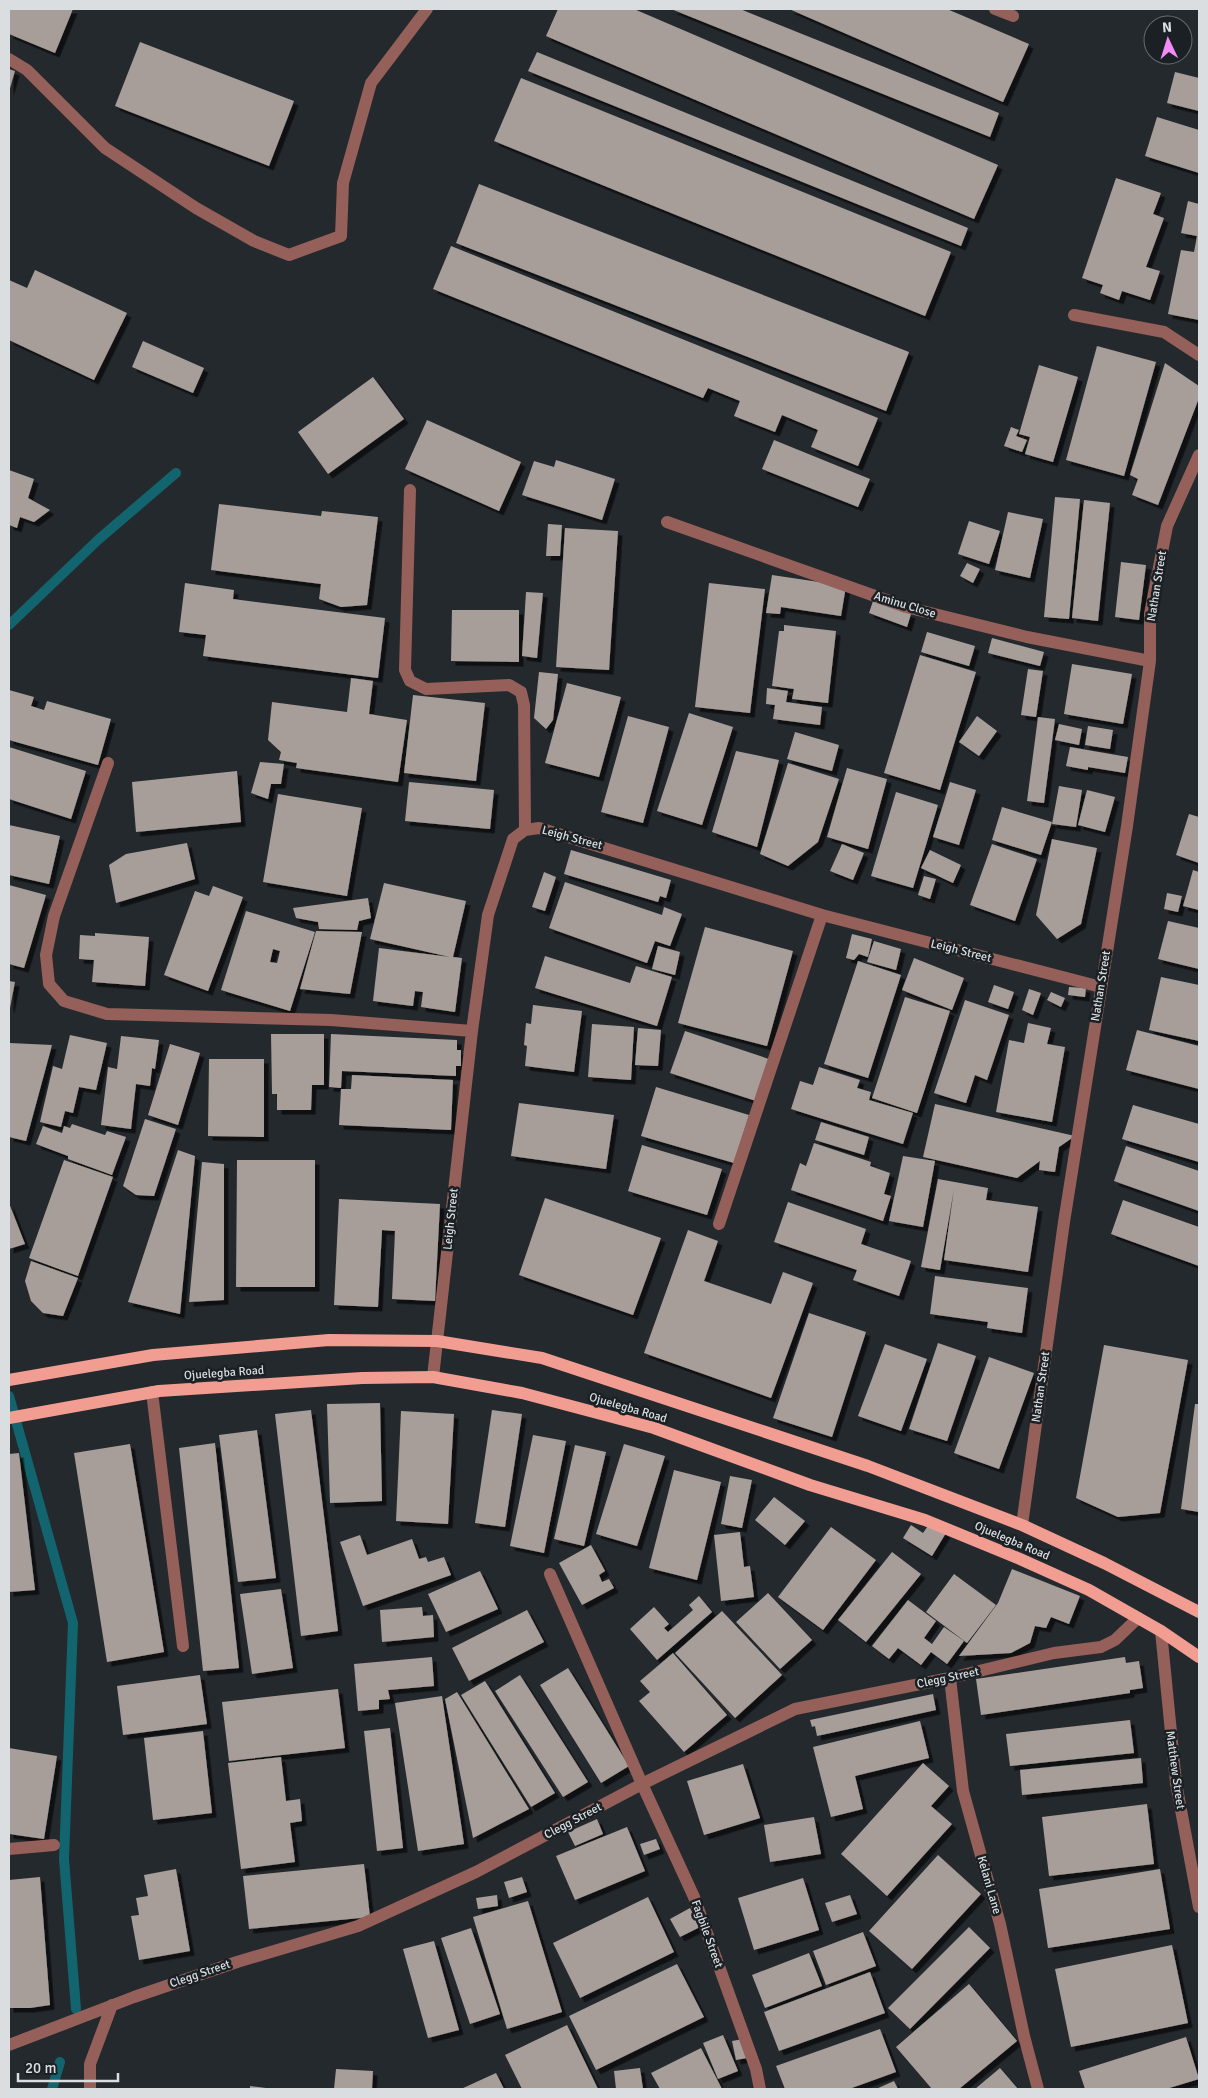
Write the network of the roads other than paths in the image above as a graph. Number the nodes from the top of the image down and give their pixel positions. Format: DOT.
graph roads {
  1 [pos="427,9"];
  2 [pos="995,9"];
  3 [pos="1013,16"];
  4 [pos="9,59"];
  5 [pos="1074,315"];
  6 [pos="1199,356"];
  7 [pos="1199,455"];
  8 [pos="410,490"];
  9 [pos="667,522"];
  10 [pos="1150,661"];
  11 [pos="108,763"];
  12 [pos="525,830"];
  13 [pos="822,915"];
  14 [pos="1100,986"];
  15 [pos="472,1031"];
  16 [pos="719,1224"];
  17 [pos="438,1341"];
  18 [pos="433,1377"];
  19 [pos="9,1380"];
  20 [pos="152,1392"];
  21 [pos="9,1418"];
  22 [pos="1022,1525"];
  23 [pos="550,1574"];
  24 [pos="1199,1612"];
  25 [pos="1138,1618"];
  26 [pos="1161,1631"];
  27 [pos="183,1646"];
  28 [pos="1199,1657"];
  29 [pos="950,1678"];
  30 [pos="642,1784"];
  31 [pos="54,1845"];
  32 [pos="9,1850"];
  33 [pos="1199,1908"];
  34 [pos="112,2005"];
  35 [pos="9,2045"];
  36 [pos="90,2089"];
  37 [pos="760,2089"];
  38 [pos="1038,2089"];
  1 -- 4 [label="street"];
  2 -- 3 [label="street"];
  5 -- 6 [label="street"];
  7 -- 10 [label="street, Nathan Street"];
  8 -- 12 [label="street"];
  9 -- 10 [label="street, Aminu Close"];
  10 -- 14 [label="street, Nathan Street"];
  11 -- 15 [label="street"];
  12 -- 13 [label="street, Leigh Street"];
  12 -- 15 [label="street, Leigh Street"];
  13 -- 14 [label="street, Leigh Street"];
  13 -- 16 [label="street"];
  14 -- 22 [label="street, Nathan Street"];
  15 -- 17 [label="street, Leigh Street"];
  17 -- 18 [label="street, Leigh Street"];
  17 -- 19 [label="main road, Ojuelegba Road"];
  17 -- 22 [label="main road, Ojuelegba Road"];
  18 -- 20 [label="main road, Ojuelegba Road"];
  18 -- 25 [label="main road, Ojuelegba Road"];
  20 -- 21 [label="main road, Ojuelegba Road"];
  20 -- 27 [label="street"];
  22 -- 24 [label="main road, Ojuelegba Road"];
  23 -- 30 [label="street, Fagbile Street"];
  25 -- 26 [label="main road, Ojuelegba Road"];
  25 -- 29 [label="street, Clegg Street"];
  26 -- 28 [label="main road, Ojuelegba Road"];
  26 -- 33 [label="street, Matthew Street"];
  29 -- 30 [label="street, Clegg Street"];
  29 -- 38 [label="street, Kelani Lane"];
  30 -- 34 [label="street, Clegg Street"];
  30 -- 37 [label="street, Fagbile Street"];
  31 -- 32 [label="street"];
  34 -- 35 [label="street, Clegg Street"];
  34 -- 36 [label="street"];
}
